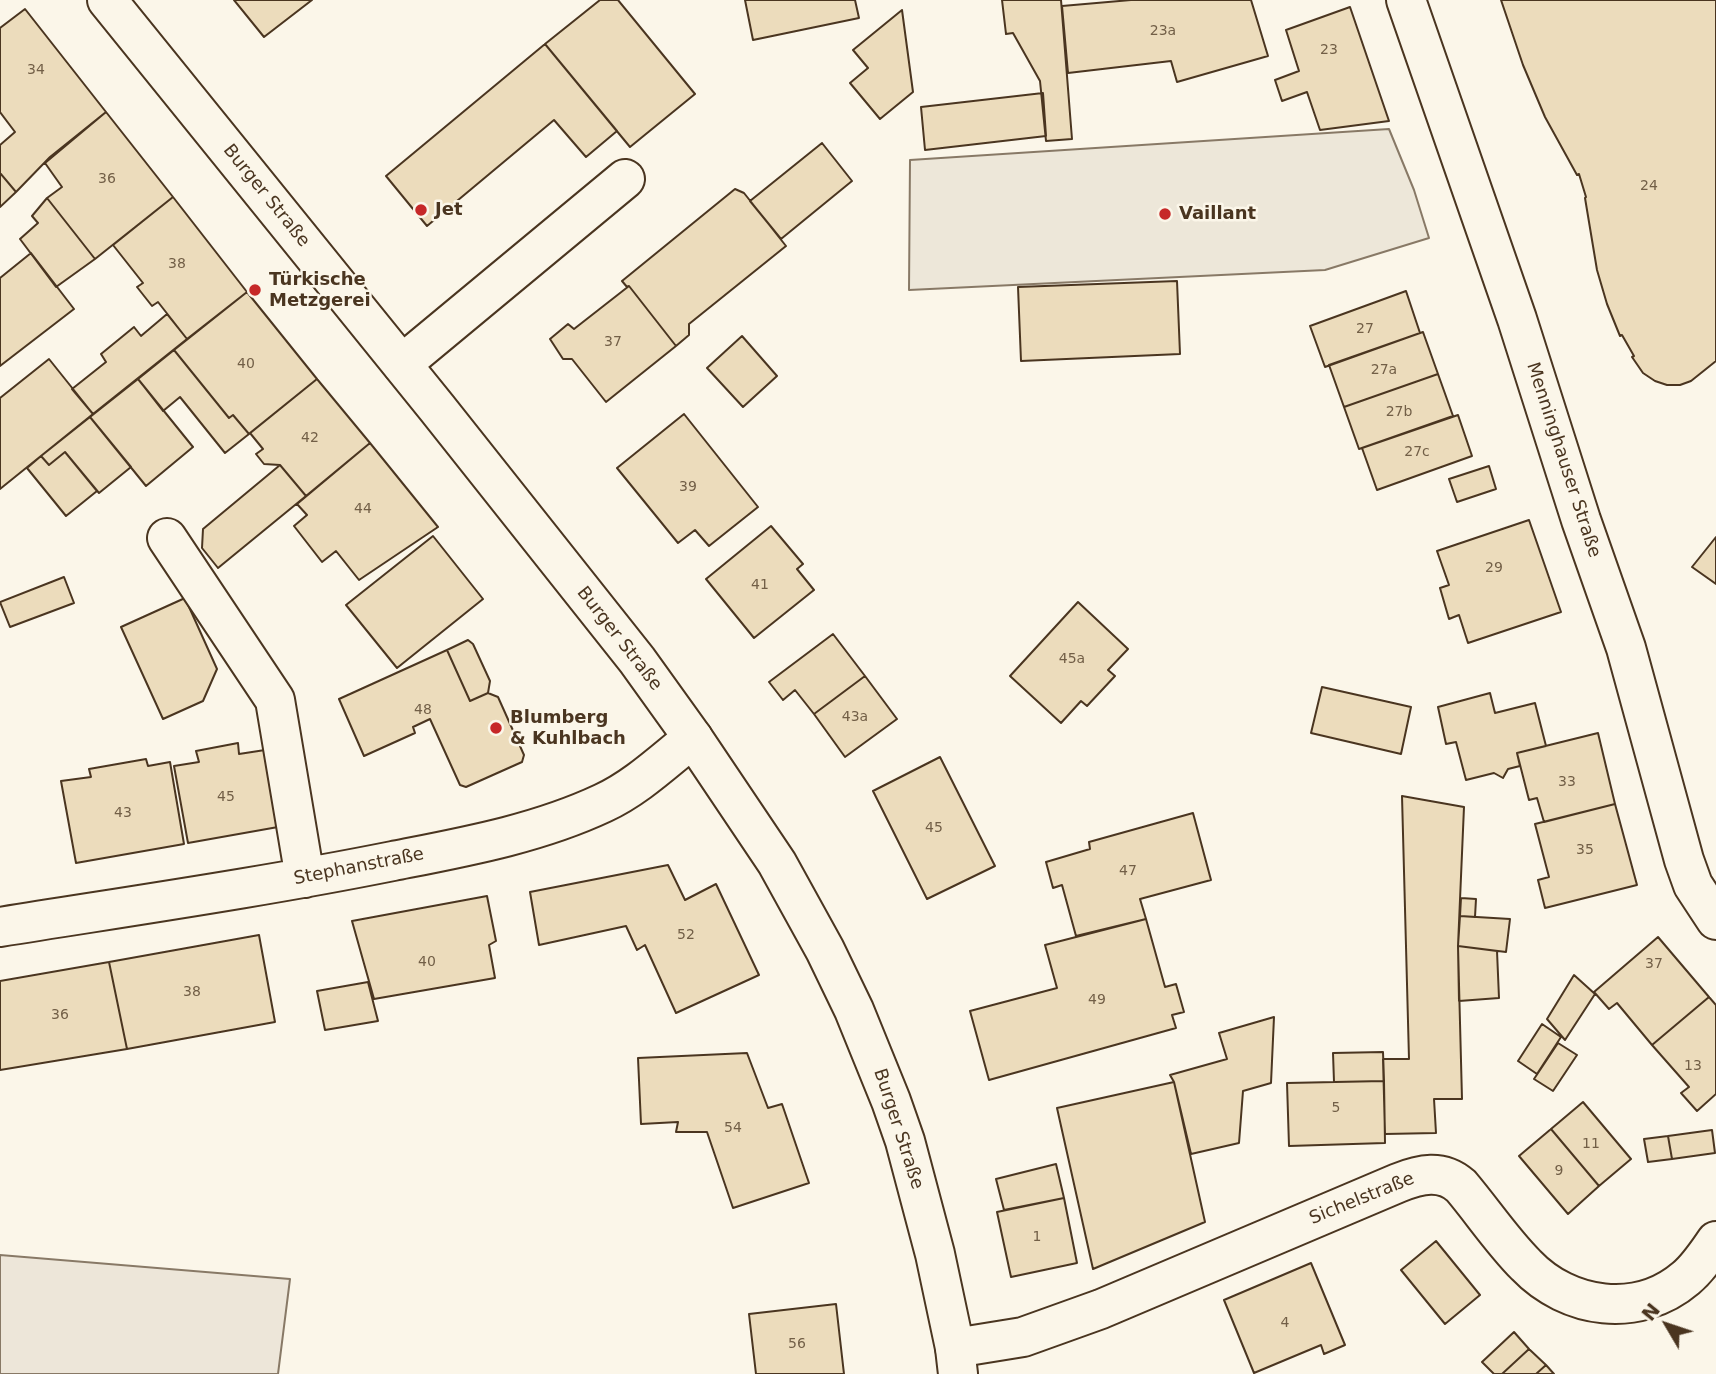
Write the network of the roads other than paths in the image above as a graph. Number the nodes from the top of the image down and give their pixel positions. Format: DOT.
graph roads {
  1 [pos="107,0"];
  2 [pos="1406,0"];
  3 [pos="625,179"];
  4 [pos="402,365"];
  5 [pos="167,538"];
  6 [pos="693,738"];
  7 [pos="305,878"];
  8 [pos="1716,920"];
  9 [pos="0,927"];
  10 [pos="1716,1241"];
  11 [pos="956,1361"];
  1 -- 4 [label="street, Burger Straße"];
  2 -- 8 [label="street, Menninghauser Straße"];
  3 -- 4 [label="street"];
  4 -- 6 [label="street, Burger Straße"];
  5 -- 7 [label="street"];
  6 -- 7 [label="street, Stephanstraße"];
  6 -- 11 [label="street, Burger Straße"];
  7 -- 9 [label="street, Stephanstraße"];
  10 -- 11 [label="street, Sichelstraße"];
}
